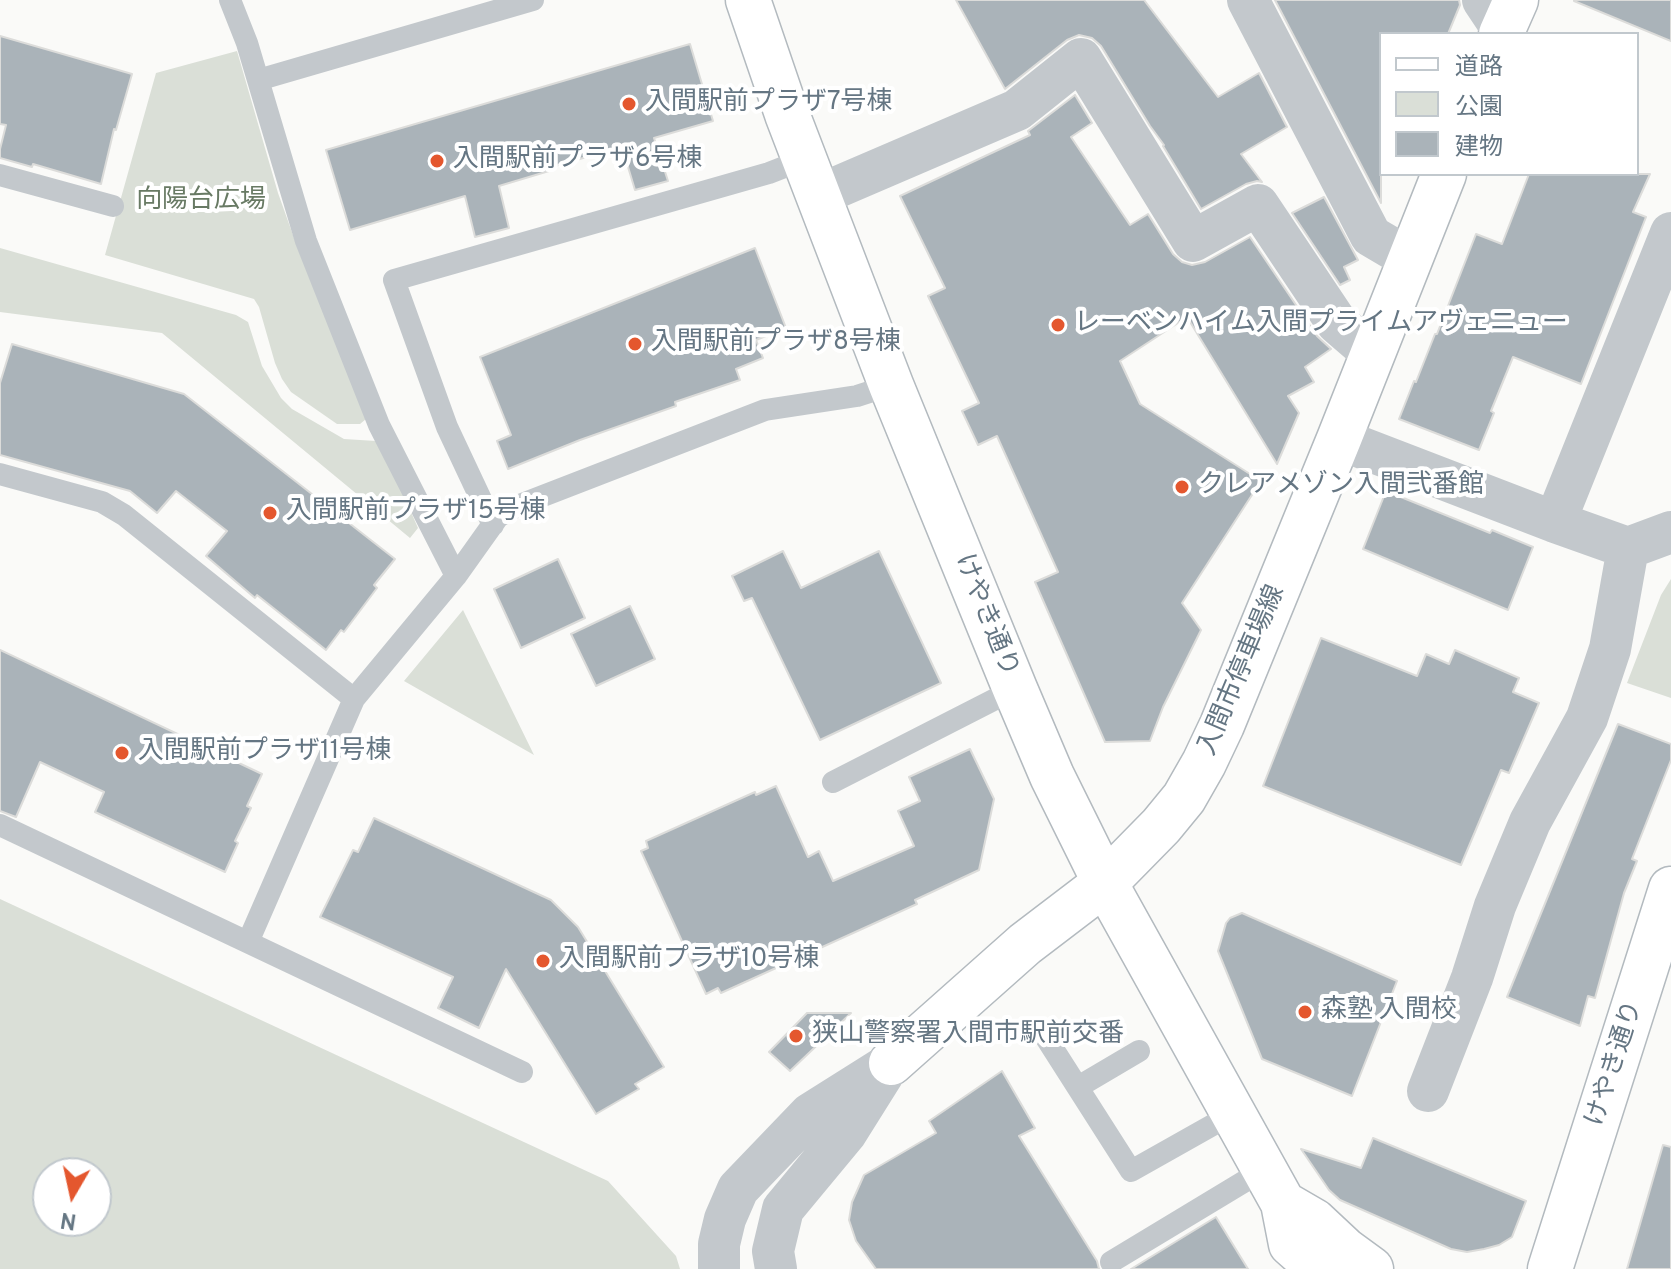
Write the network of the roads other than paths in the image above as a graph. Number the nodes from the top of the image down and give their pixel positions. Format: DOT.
graph roads {
  1 [pos="230,0"];
  2 [pos="533,0"];
  3 [pos="748,0"];
  4 [pos="1248,0"];
  5 [pos="258,80"];
  6 [pos="0,175"];
  7 [pos="1443,176"];
  8 [pos="812,177"];
  9 [pos="113,206"];
  10 [pos="1671,233"];
  11 [pos="1410,259"];
  12 [pos="1373,354"];
  13 [pos="891,385"];
  14 [pos="1339,439"];
  15 [pos="0,474"];
  16 [pos="1555,522"];
  17 [pos="493,525"];
  18 [pos="1671,532"];
  19 [pos="1628,548"];
  20 [pos="456,576"];
  21 [pos="1015,689"];
  22 [pos="354,699"];
  23 [pos="833,782"];
  24 [pos="0,825"];
  25 [pos="1105,883"];
  26 [pos="1671,889"];
  27 [pos="248,942"];
  28 [pos="1041,1030"];
  29 [pos="1139,1051"];
  30 [pos="891,1063"];
  31 [pos="522,1072"];
  32 [pos="1078,1087"];
  33 [pos="1428,1091"];
  34 [pos="1234,1113"];
  35 [pos="1274,1186"];
  36 [pos="1551,1259"];
  37 [pos="1111,1262"];
  38 [pos="719,1269"];
  39 [pos="776,1269"];
  40 [pos="1319,1269"];
  41 [pos="1371,1269"];
  1 -- 5 [label="lane"];
  2 -- 5 [label="lane"];
  3 -- 8 [label="street, けやき通り"];
  4 -- 11 [label="street"];
  5 -- 20 [label="lane"];
  6 -- 9 [label="lane"];
  7 -- 11 [label="street, 入間市停車場線"];
  8 -- 12 [label="street"];
  8 -- 13 [label="street, けやき通り"];
  8 -- 17 [label="lane"];
  10 -- 16 [label="street"];
  11 -- 12 [label="street, 入間市停車場線"];
  12 -- 14 [label="street, 入間市停車場線"];
  13 -- 17 [label="lane"];
  13 -- 21 [label="street, けやき通り"];
  14 -- 16 [label="street"];
  14 -- 25 [label="street, 入間市停車場線"];
  15 -- 22 [label="lane"];
  16 -- 19 [label="street"];
  17 -- 20 [label="lane"];
  18 -- 19 [label="street"];
  19 -- 33 [label="street"];
  20 -- 22 [label="lane"];
  21 -- 23 [label="lane"];
  21 -- 25 [label="street, けやき通り"];
  22 -- 27 [label="lane"];
  24 -- 27 [label="lane"];
  25 -- 30 [label="street, 入間市停車場線"];
  25 -- 34 [label="street, けやき通り"];
  26 -- 36 [label="street, けやき通り"];
  27 -- 31 [label="lane"];
  28 -- 32 [label="lane"];
  29 -- 32 [label="lane"];
  30 -- 38 [label="street"];
  30 -- 39 [label="street"];
  32 -- 34 [label="lane"];
  34 -- 35 [label="street, けやき通り"];
  35 -- 37 [label="lane"];
  35 -- 40 [label="street, けやき通り"];
  35 -- 41 [label="street, けやき通り"];
}
